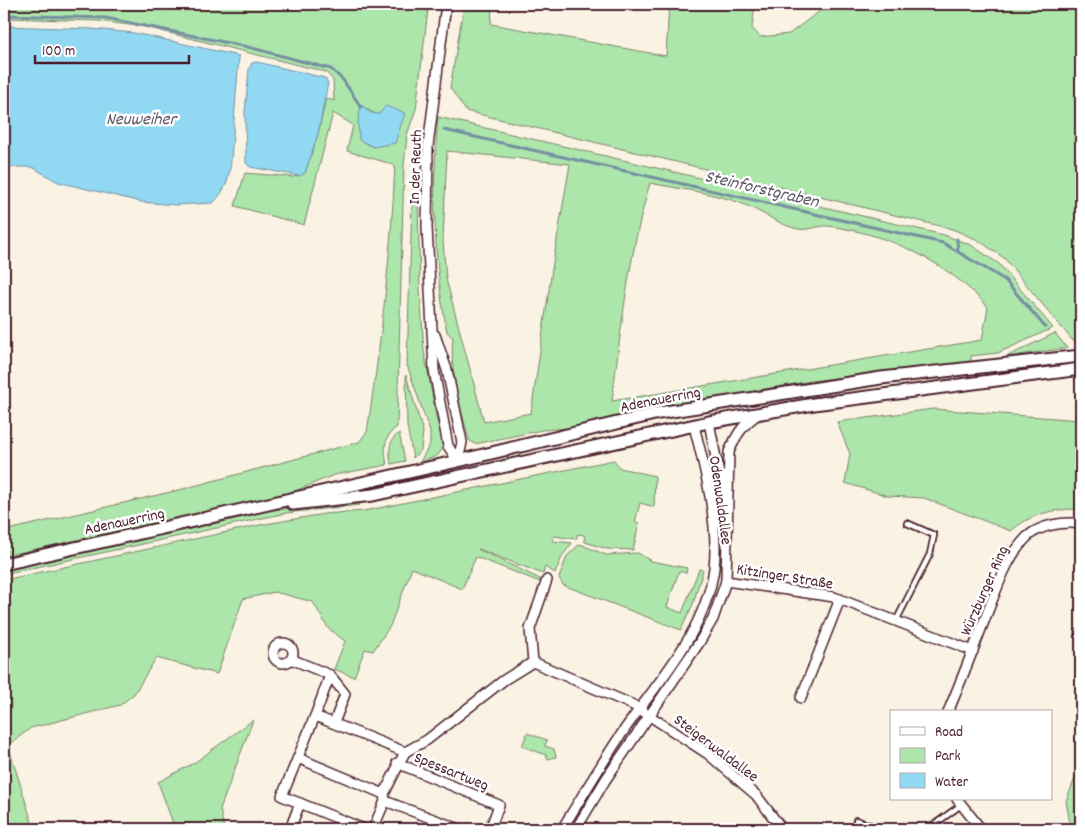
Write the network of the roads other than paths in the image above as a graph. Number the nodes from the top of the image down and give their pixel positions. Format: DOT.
graph roads {
  1 [pos="446,4"];
  2 [pos="434,333"];
  3 [pos="1081,356"];
  4 [pos="1077,369"];
  5 [pos="698,406"];
  6 [pos="757,414"];
  7 [pos="710,422"];
  8 [pos="694,426"];
  9 [pos="458,461"];
  10 [pos="461,477"];
  11 [pos="251,509"];
  12 [pos="728,519"];
  13 [pos="906,523"];
  14 [pos="1081,524"];
  15 [pos="4,564"];
  16 [pos="548,580"];
  17 [pos="726,581"];
  18 [pos="840,599"];
  19 [pos="896,621"];
  20 [pos="973,651"];
  21 [pos="291,659"];
  22 [pos="533,662"];
  23 [pos="330,675"];
  24 [pos="801,698"];
  25 [pos="640,709"];
  26 [pos="949,710"];
  27 [pos="649,715"];
  28 [pos="315,716"];
  29 [pos="334,723"];
  30 [pos="404,752"];
  31 [pos="298,758"];
  32 [pos="398,763"];
  33 [pos="384,797"];
  34 [pos="959,802"];
  35 [pos="300,803"];
  36 [pos="856,820"];
  37 [pos="290,829"];
  38 [pos="364,829"];
  39 [pos="373,829"];
  40 [pos="460,829"];
  41 [pos="490,829"];
  42 [pos="562,829"];
  43 [pos="576,829"];
  44 [pos="782,829"];
  45 [pos="881,829"];
  46 [pos="928,829"];
  47 [pos="981,829"];
  1 -- 2 [label="street, In der Reuth"];
  2 -- 9 [label="street, In der Reuth"];
  2 -- 9 [label="street, In der Reuth"];
  3 -- 5 [label="main road, Adenauerring"];
  4 -- 6 [label="main road, Adenauerring"];
  5 -- 7 [label="main road"];
  5 -- 8 [label="main road"];
  5 -- 9 [label="main road, Adenauerring"];
  6 -- 7 [label="main road, Adenauerring"];
  6 -- 12 [label="street, Odenwaldallee"];
  7 -- 8 [label="main road, Adenauerring"];
  7 -- 12 [label="street, Odenwaldallee"];
  8 -- 10 [label="main road, Adenauerring"];
  8 -- 25 [label="street, Odenwaldallee"];
  9 -- 10 [label="main road"];
  9 -- 11 [label="main road, Adenauerring"];
  10 -- 11 [label="main road, Adenauerring"];
  11 -- 15 [label="main road, Adenauerring"];
  12 -- 17 [label="street, Odenwaldallee"];
  13 -- 19 [label="lane"];
  14 -- 20 [label="street, Würzburger Ring"];
  16 -- 22 [label="street"];
  17 -- 18 [label="street, Kitzinger Straße"];
  17 -- 27 [label="street, Odenwaldallee"];
  18 -- 19 [label="street, Kitzinger Straße"];
  18 -- 24 [label="street, Kitzinger Straße"];
  19 -- 20 [label="street, Kitzinger Straße"];
  20 -- 26 [label="street, Würzburger Ring"];
  21 -- 23 [label="street"];
  22 -- 25 [label="street"];
  22 -- 30 [label="street"];
  23 -- 28 [label="street"];
  23 -- 29 [label="street"];
  25 -- 27 [label="street"];
  25 -- 42 [label="street, Odenwaldallee"];
  27 -- 43 [label="street, Odenwaldallee"];
  27 -- 44 [label="street, Steigerwaldallee"];
  28 -- 29 [label="street"];
  28 -- 31 [label="street"];
  29 -- 30 [label="street"];
  30 -- 32 [label="street, Spessartweg"];
  31 -- 33 [label="street"];
  31 -- 35 [label="street"];
  32 -- 33 [label="street, Spessartweg"];
  32 -- 41 [label="street, Spessartweg"];
  33 -- 39 [label="street, Spessartweg"];
  33 -- 40 [label="street"];
  34 -- 46 [label="lane"];
  34 -- 47 [label="street"];
  35 -- 37 [label="street"];
  35 -- 38 [label="street"];
  36 -- 45 [label="lane"];
}
